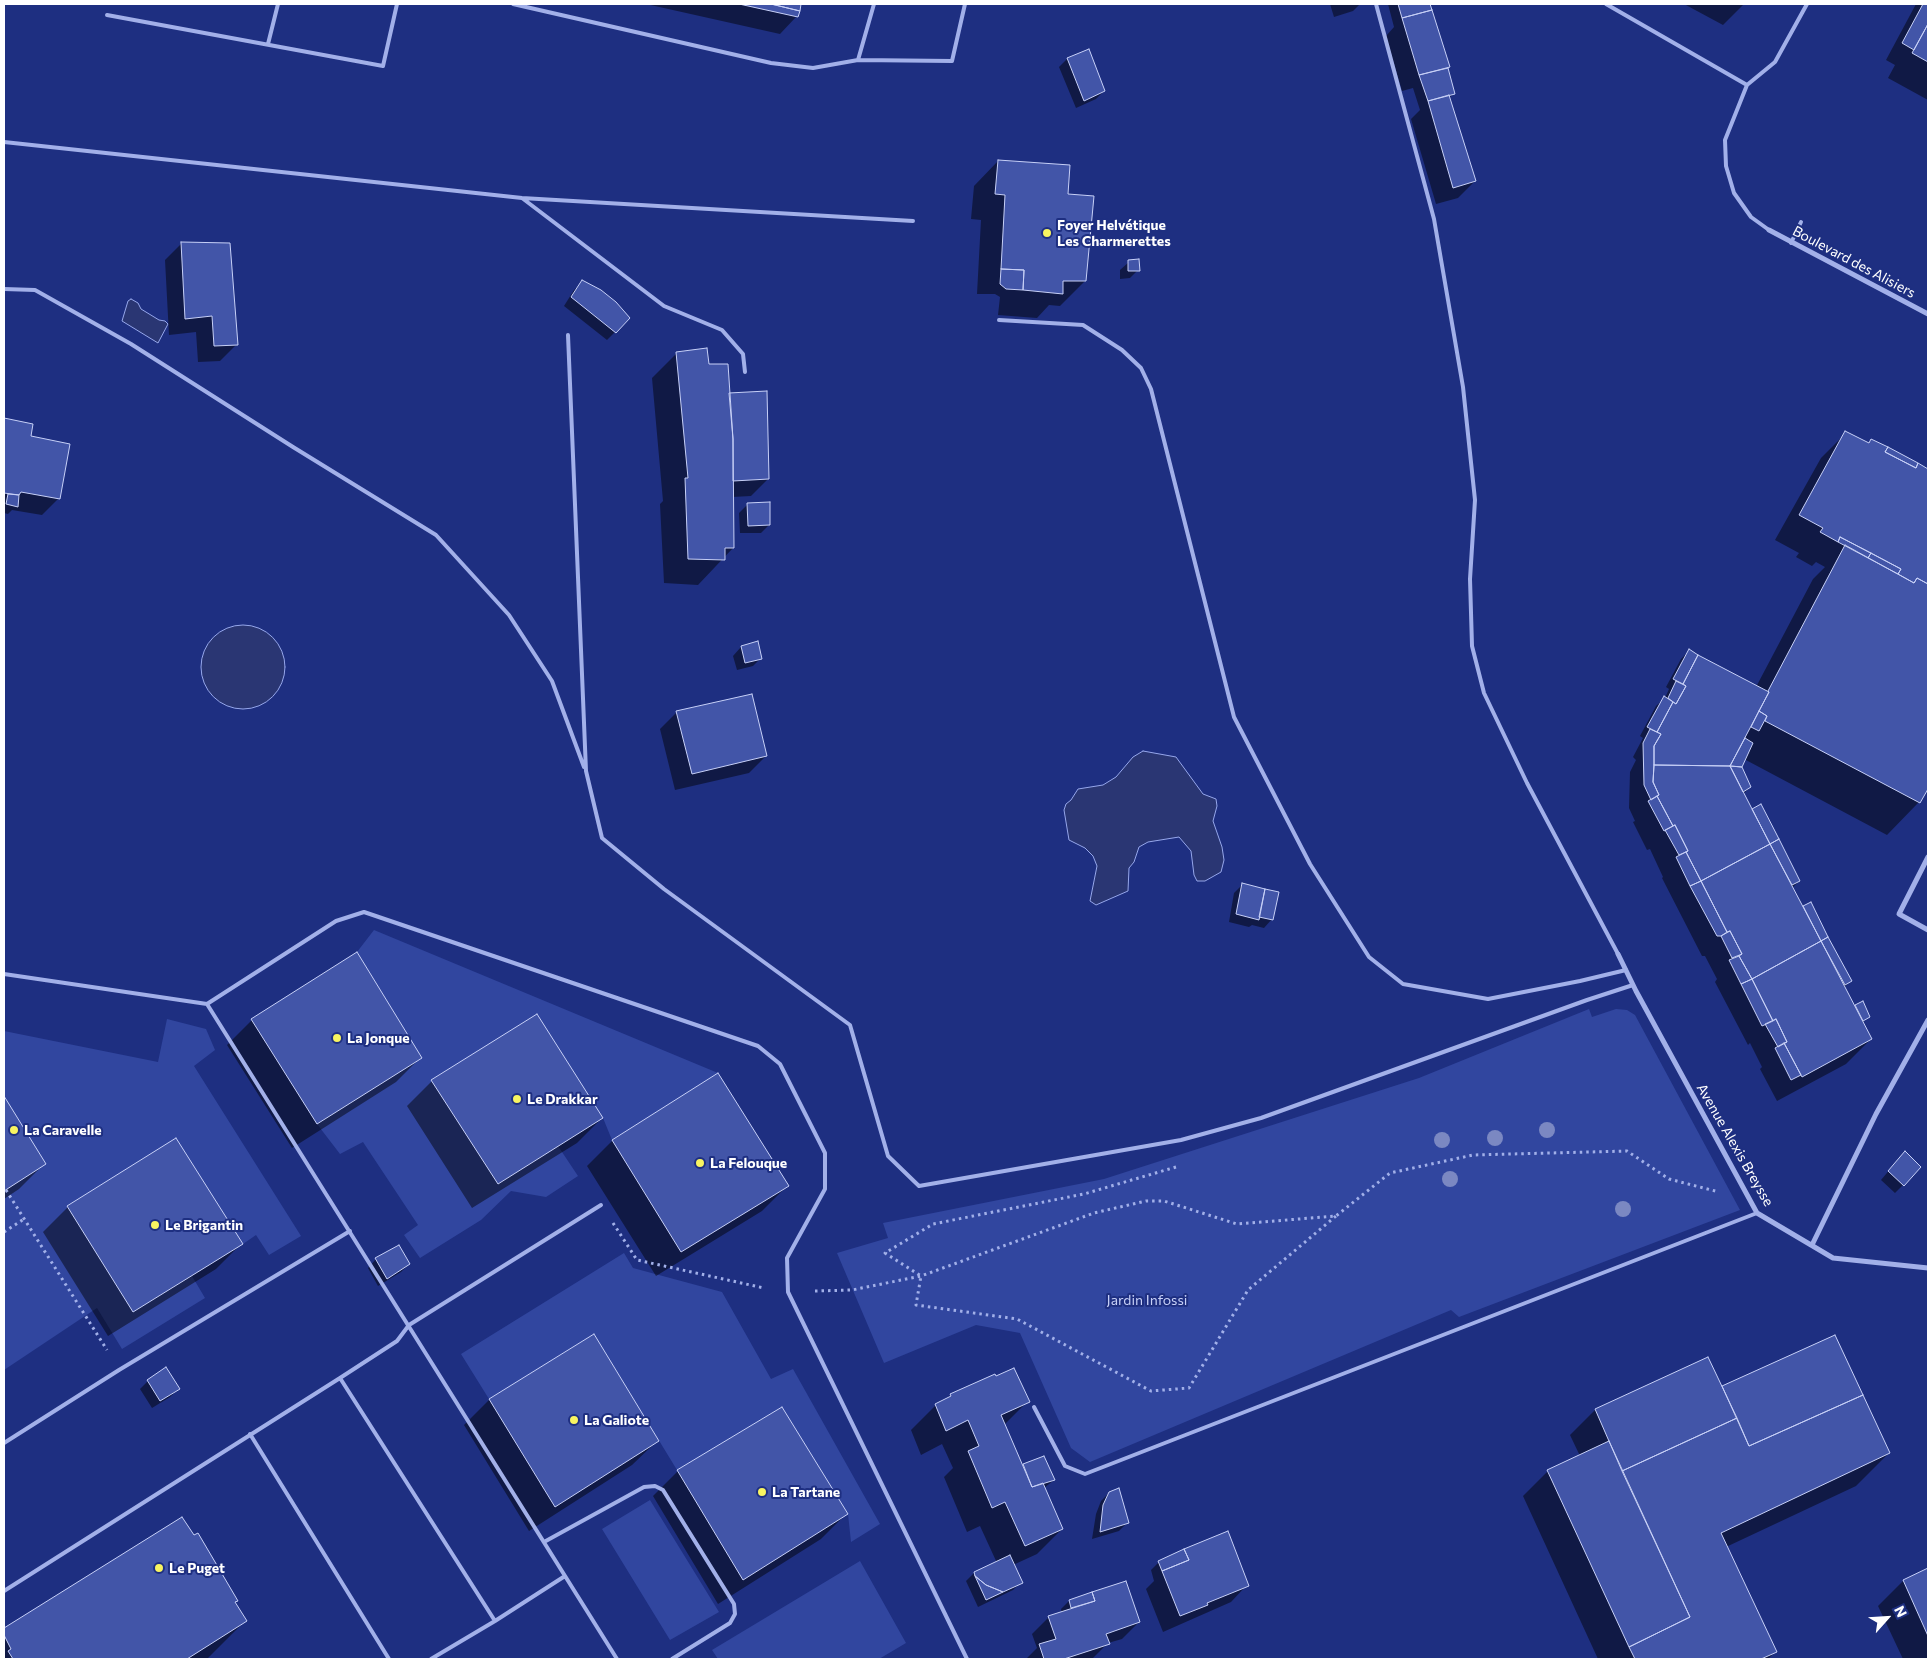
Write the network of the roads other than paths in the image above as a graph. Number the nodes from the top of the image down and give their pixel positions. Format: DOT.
graph roads {
  1 [pos="278,4"];
  2 [pos="397,4"];
  3 [pos="513,4"];
  4 [pos="874,4"];
  5 [pos="965,4"];
  6 [pos="1376,4"];
  7 [pos="1606,4"];
  8 [pos="1807,4"];
  9 [pos="107,15"];
  10 [pos="268,44"];
  11 [pos="858,60"];
  12 [pos="1746,85"];
  13 [pos="4,142"];
  14 [pos="522,198"];
  15 [pos="913,221"];
  16 [pos="1801,222"];
  17 [pos="1769,230"];
  18 [pos="1791,243"];
  19 [pos="4,289"];
  20 [pos="1928,314"];
  21 [pos="999,320"];
  22 [pos="568,335"];
  23 [pos="744,372"];
  24 [pos="586,771"];
  25 [pos="1928,857"];
  26 [pos="1928,930"];
  27 [pos="1618,954"];
  28 [pos="1626,970"];
  29 [pos="4,974"];
  30 [pos="1633,985"];
  31 [pos="207,1004"];
  32 [pos="1928,1020"];
  33 [pos="600,1205"];
  34 [pos="1757,1213"];
  35 [pos="350,1231"];
  36 [pos="1812,1245"];
  37 [pos="1928,1268"];
  38 [pos="409,1325"];
  39 [pos="340,1378"];
  40 [pos="1034,1407"];
  41 [pos="250,1434"];
  42 [pos="4,1443"];
  43 [pos="544,1542"];
  44 [pos="565,1576"];
  45 [pos="4,1591"];
  46 [pos="495,1621"];
  47 [pos="389,1659"];
  48 [pos="431,1659"];
  49 [pos="617,1659"];
  50 [pos="672,1659"];
  51 [pos="967,1659"];
  1 -- 10 [label="lane"];
  2 -- 10 [label="lane"];
  3 -- 11 [label="lane"];
  4 -- 11 [label="lane"];
  5 -- 11 [label="lane"];
  6 -- 27 [label="lane"];
  7 -- 12 [label="lane"];
  8 -- 12 [label="lane"];
  9 -- 10 [label="lane"];
  12 -- 17 [label="lane"];
  13 -- 14 [label="lane"];
  14 -- 15 [label="lane"];
  14 -- 23 [label="lane"];
  16 -- 18 [label="lane"];
  17 -- 18 [label="street, Boulevard des Alisiers"];
  18 -- 20 [label="street, Boulevard des Alisiers"];
  19 -- 24 [label="lane"];
  21 -- 28 [label="lane"];
  22 -- 24 [label="lane"];
  24 -- 30 [label="lane"];
  25 -- 26 [label="street"];
  27 -- 28 [label="street, Avenue Alexis Breysse"];
  28 -- 30 [label="street, Avenue Alexis Breysse"];
  29 -- 31 [label="lane"];
  30 -- 34 [label="street, Avenue Alexis Breysse"];
  31 -- 35 [label="lane"];
  31 -- 51 [label="lane"];
  32 -- 36 [label="street"];
  33 -- 38 [label="lane"];
  34 -- 36 [label="street, Avenue Alexis Breysse"];
  34 -- 40 [label="lane"];
  35 -- 38 [label="lane"];
  35 -- 42 [label="lane"];
  36 -- 37 [label="street, Avenue Alexis Breysse"];
  38 -- 39 [label="lane"];
  38 -- 43 [label="lane"];
  39 -- 41 [label="lane"];
  39 -- 46 [label="lane"];
  41 -- 45 [label="lane"];
  41 -- 47 [label="lane"];
  43 -- 44 [label="lane"];
  43 -- 50 [label="lane"];
  44 -- 46 [label="lane"];
  44 -- 49 [label="lane"];
  46 -- 48 [label="lane"];
}
